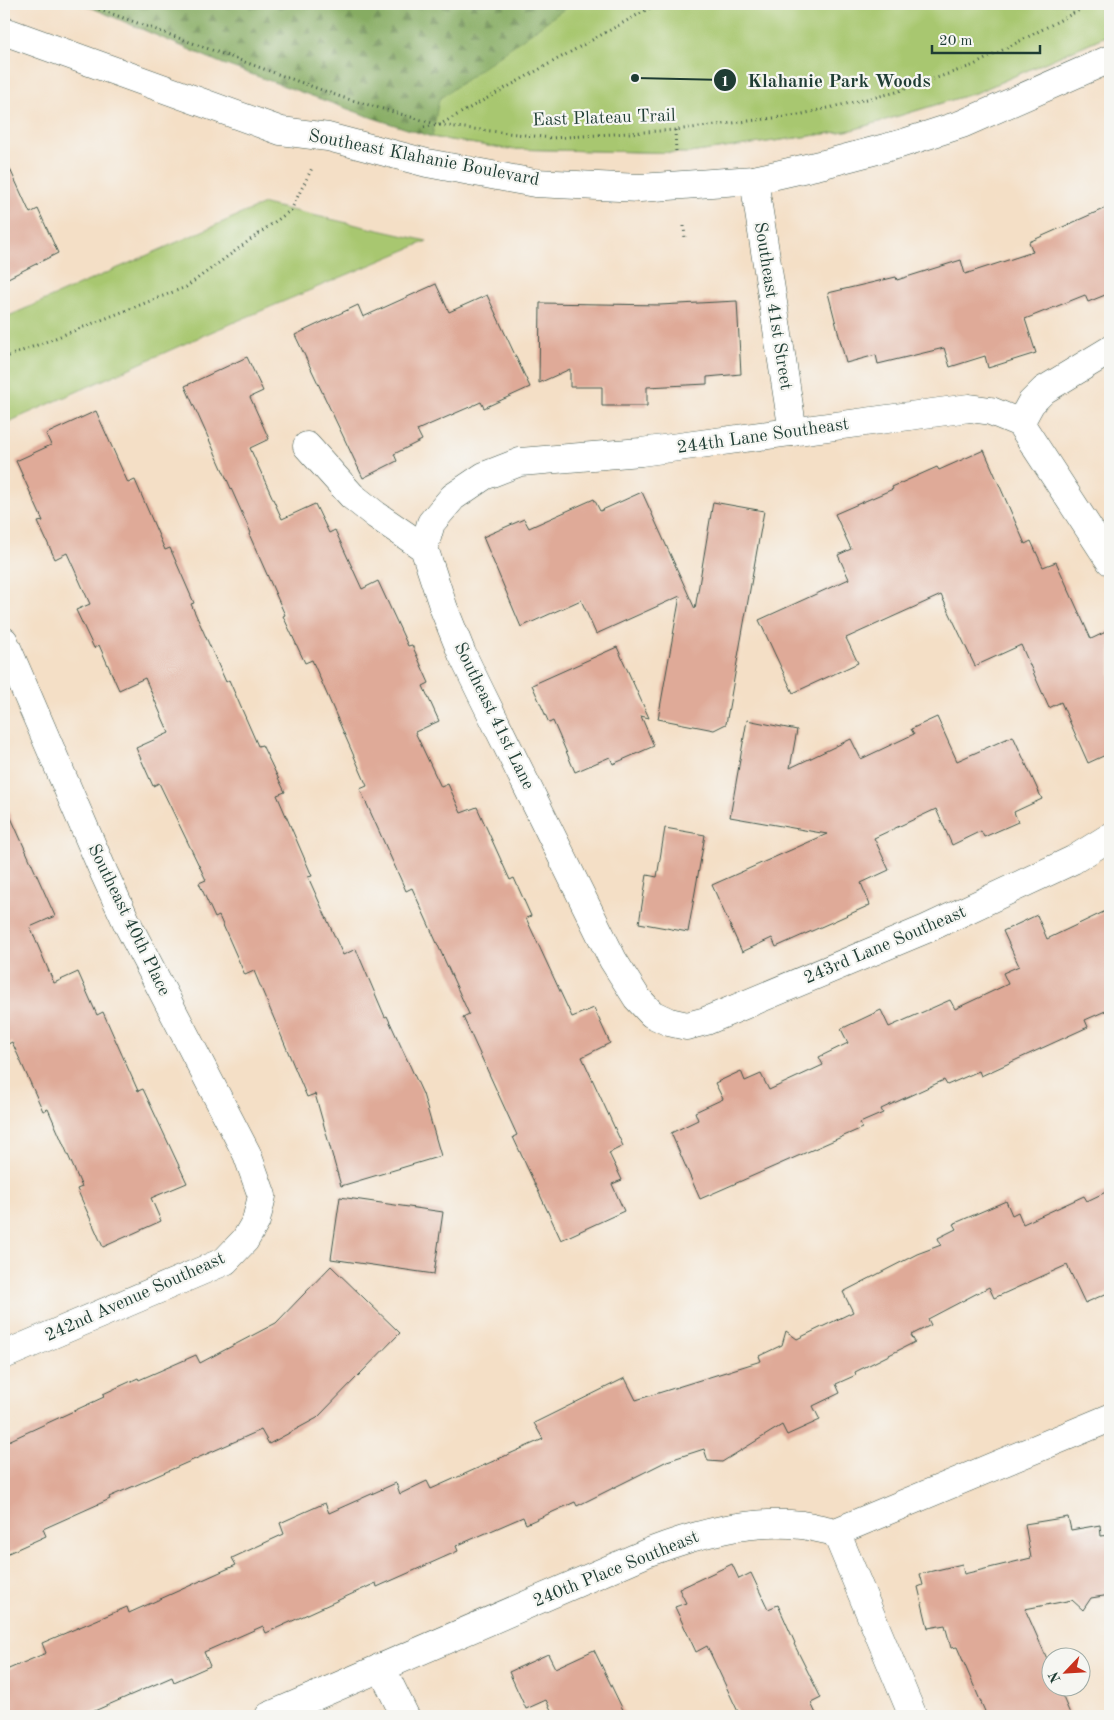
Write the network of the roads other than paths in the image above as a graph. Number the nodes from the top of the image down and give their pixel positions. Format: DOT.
graph roads {
  1 [pos="4,31"];
  2 [pos="1110,59"];
  3 [pos="754,180"];
  4 [pos="1110,350"];
  5 [pos="1020,423"];
  6 [pos="793,432"];
  7 [pos="307,446"];
  8 [pos="424,548"];
  9 [pos="1110,560"];
  10 [pos="6,652"];
  11 [pos="1110,837"];
  12 [pos="652,1014"];
  13 [pos="262,1196"];
  14 [pos="4,1355"];
  15 [pos="1110,1418"];
  16 [pos="836,1532"];
  17 [pos="381,1667"];
  18 [pos="269,1716"];
  19 [pos="405,1716"];
  20 [pos="913,1716"];
  1 -- 3 [label="street, Southeast Klahanie Boulevard"];
  2 -- 3 [label="street, Southeast Klahanie Boulevard"];
  3 -- 6 [label="street, Southeast 41st Street"];
  4 -- 5 [label="street"];
  5 -- 6 [label="street, 244th Lane Southeast"];
  5 -- 9 [label="street"];
  6 -- 8 [label="street, 244th Lane Southeast"];
  7 -- 8 [label="street"];
  8 -- 12 [label="street, Southeast 41st Lane"];
  10 -- 13 [label="street, Southeast 40th Place"];
  11 -- 12 [label="street, 243rd Lane Southeast"];
  13 -- 14 [label="street, 242nd Avenue Southeast"];
  15 -- 16 [label="street"];
  16 -- 17 [label="street, 240th Place Southeast"];
  16 -- 20 [label="street"];
  17 -- 18 [label="street, 240th Place Southeast"];
  17 -- 19 [label="street"];
}
